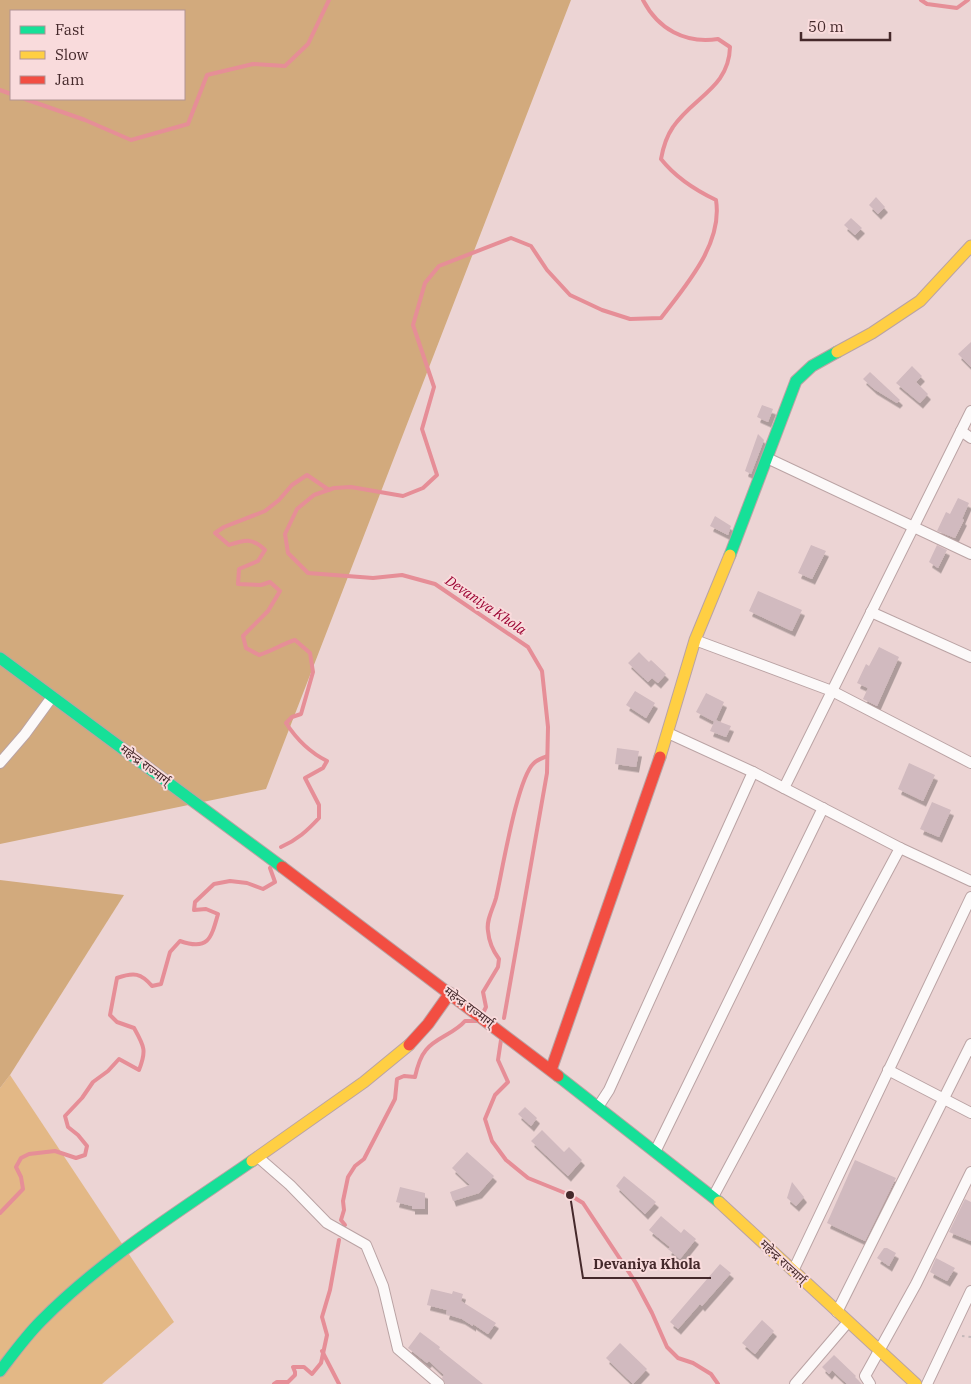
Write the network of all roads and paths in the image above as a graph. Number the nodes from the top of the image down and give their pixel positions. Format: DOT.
graph roads {
  1 [pos="971,246"];
  2 [pos="971,411"];
  3 [pos="961,431"];
  4 [pos="971,438"];
  5 [pos="767,458"];
  6 [pos="914,526"];
  7 [pos="971,554"];
  8 [pos="872,612"];
  9 [pos="695,640"];
  10 [pos="971,657"];
  11 [pos="0,658"];
  12 [pos="832,691"];
  13 [pos="52,696"];
  14 [pos="668,733"];
  15 [pos="0,763"];
  16 [pos="971,763"];
  17 [pos="753,772"];
  18 [pos="784,788"];
  19 [pos="823,808"];
  20 [pos="900,848"];
  21 [pos="971,881"];
  22 [pos="971,897"];
  23 [pos="450,993"];
  24 [pos="971,1044"];
  25 [pos="551,1070"];
  26 [pos="888,1070"];
  27 [pos="944,1100"];
  28 [pos="598,1107"];
  29 [pos="971,1113"];
  30 [pos="655,1152"];
  31 [pos="258,1158"];
  32 [pos="971,1172"];
  33 [pos="713,1197"];
  34 [pos="793,1271"];
  35 [pos="971,1291"];
  36 [pos="837,1312"];
  37 [pos="848,1322"];
  38 [pos="879,1351"];
  39 [pos="0,1371"];
  40 [pos="439,1384"];
  41 [pos="795,1384"];
  42 [pos="870,1384"];
  43 [pos="916,1384"];
  44 [pos="927,1384"];
  1 -- 5 [label="main road"];
  2 -- 3 [label="street"];
  3 -- 4 [label="street"];
  3 -- 6 [label="street"];
  5 -- 6 [label="street"];
  5 -- 9 [label="main road"];
  6 -- 7 [label="street"];
  6 -- 8 [label="street"];
  8 -- 10 [label="street"];
  8 -- 12 [label="street"];
  9 -- 12 [label="street"];
  9 -- 14 [label="main road"];
  11 -- 13 [label="main road, महेन्द्र राज्मार्ग्"];
  12 -- 16 [label="street"];
  12 -- 18 [label="street"];
  13 -- 15 [label="street"];
  13 -- 23 [label="main road, महेन्द्र राज्मार्ग्"];
  14 -- 17 [label="street"];
  14 -- 25 [label="main road"];
  17 -- 18 [label="street"];
  17 -- 28 [label="street"];
  18 -- 19 [label="street"];
  19 -- 20 [label="street"];
  19 -- 30 [label="street"];
  20 -- 21 [label="street"];
  20 -- 33 [label="street"];
  22 -- 26 [label="street"];
  23 -- 25 [label="main road, महेन्द्र राज्मार्ग्"];
  23 -- 31 [label="main road"];
  24 -- 27 [label="street"];
  25 -- 28 [label="main road, महेन्द्र राज्मार्ग्"];
  26 -- 27 [label="street"];
  26 -- 34 [label="street"];
  27 -- 29 [label="street"];
  27 -- 36 [label="street"];
  28 -- 30 [label="main road, महेन्द्र राज्मार्ग्"];
  30 -- 33 [label="main road, महेन्द्र राज्मार्ग्"];
  31 -- 39 [label="main road"];
  31 -- 40 [label="street"];
  32 -- 38 [label="street"];
  33 -- 34 [label="main road, महेन्द्र राज्मार्ग्"];
  34 -- 36 [label="main road, महेन्द्र राज्मार्ग्"];
  35 -- 44 [label="street"];
  36 -- 37 [label="main road, महेन्द्र राज्मार्ग्"];
  37 -- 38 [label="main road, महेन्द्र राज्मार्ग्"];
  37 -- 41 [label="street"];
  38 -- 42 [label="street"];
  38 -- 43 [label="main road, महेन्द्र राज्मार्ग्"];
}
